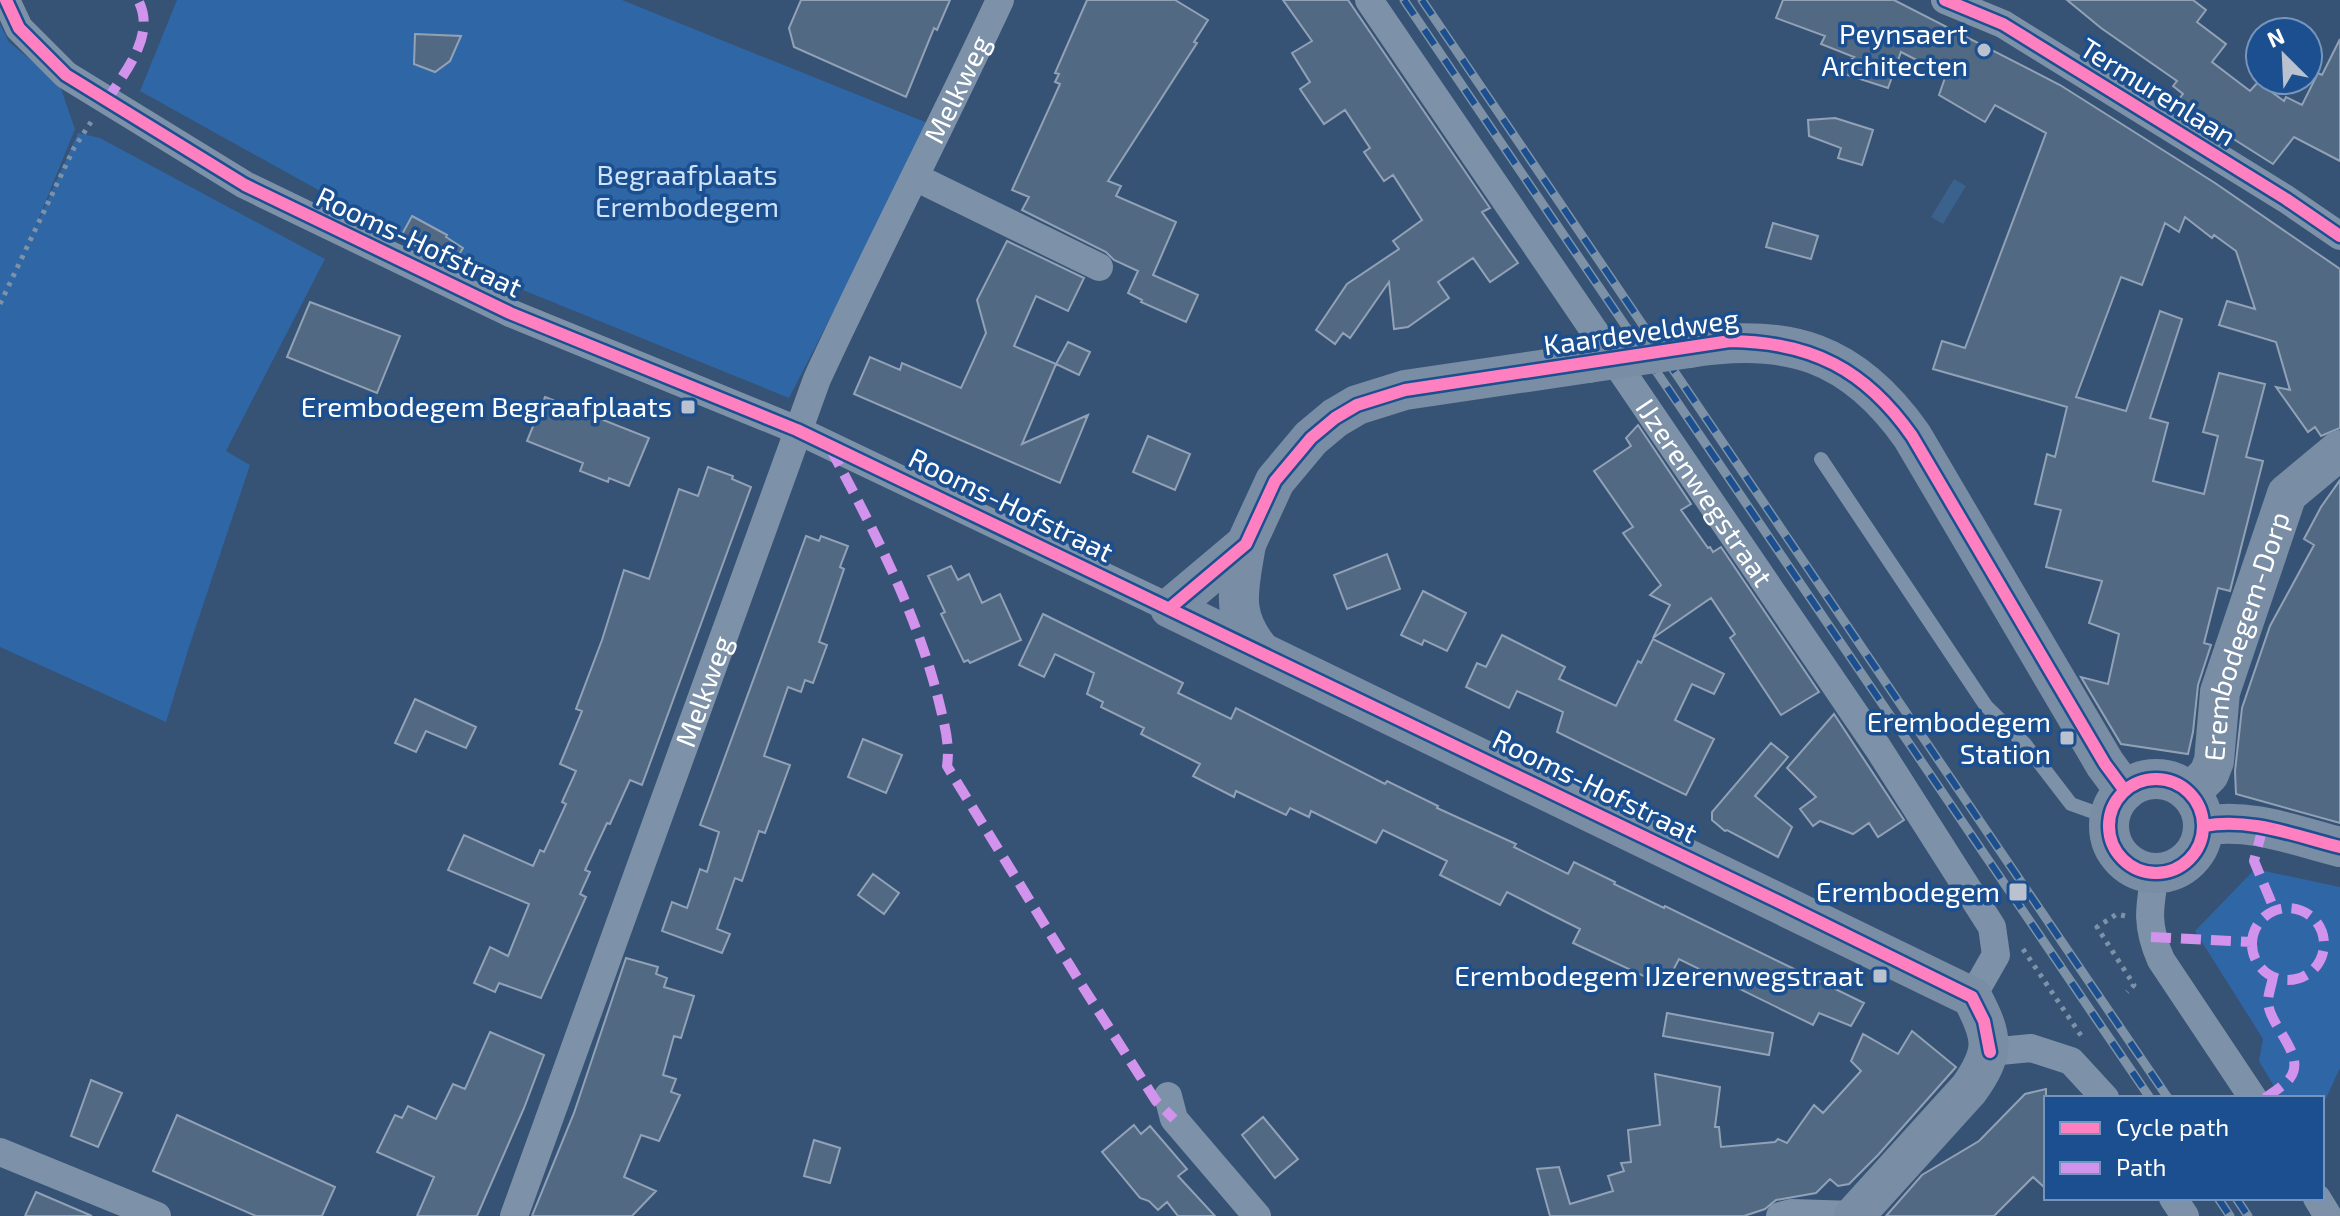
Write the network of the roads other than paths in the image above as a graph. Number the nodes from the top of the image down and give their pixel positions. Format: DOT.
graph roads {
  1 [pos="6,0"];
  2 [pos="1000,0"];
  3 [pos="1369,0"];
  4 [pos="1945,0"];
  5 [pos="915,177"];
  6 [pos="2340,236"];
  7 [pos="1099,267"];
  8 [pos="797,430"];
  9 [pos="2340,450"];
  10 [pos="1821,459"];
  11 [pos="1246,544"];
  12 [pos="1170,608"];
  13 [pos="1261,652"];
  14 [pos="2117,804"];
  15 [pos="2197,809"];
  16 [pos="2340,847"];
  17 [pos="2155,874"];
  18 [pos="1972,997"];
  19 [pos="1990,1052"];
  20 [pos="1168,1096"];
  21 [pos="2103,1096"];
  22 [pos="2252,1096"];
  23 [pos="0,1152"];
  24 [pos="1855,1215"];
  25 [pos="157,1216"];
  26 [pos="514,1216"];
  27 [pos="1257,1216"];
  28 [pos="1780,1216"];
  1 -- 8 [label="street, Rooms-Hofstraat"];
  2 -- 5 [label="street, Melkweg"];
  3 -- 18 [label="street, IJzerenwegstraat"];
  4 -- 6 [label="street, Termurenlaan"];
  5 -- 7 [label="street, Melkweg"];
  5 -- 8 [label="street, Melkweg"];
  8 -- 12 [label="street, Rooms-Hofstraat"];
  8 -- 26 [label="street, Melkweg"];
  9 -- 15 [label="street, Erembodegem-Dorp"];
  10 -- 14 [label="lane"];
  11 -- 12 [label="street, Kaardeveldweg"];
  11 -- 13 [label="street"];
  11 -- 14 [label="street, Kaardeveldweg, bridge"];
  12 -- 13 [label="street, Rooms-Hofstraat"];
  13 -- 18 [label="street, Rooms-Hofstraat"];
  14 -- 15 [label="street"];
  14 -- 17 [label="street"];
  15 -- 16 [label="street"];
  15 -- 17 [label="street"];
  17 -- 22 [label="street"];
  18 -- 19 [label="street"];
  19 -- 21 [label="street"];
  19 -- 24 [label="street"];
  20 -- 27 [label="street"];
  23 -- 25 [label="street"];
  24 -- 28 [label="street"];
}
